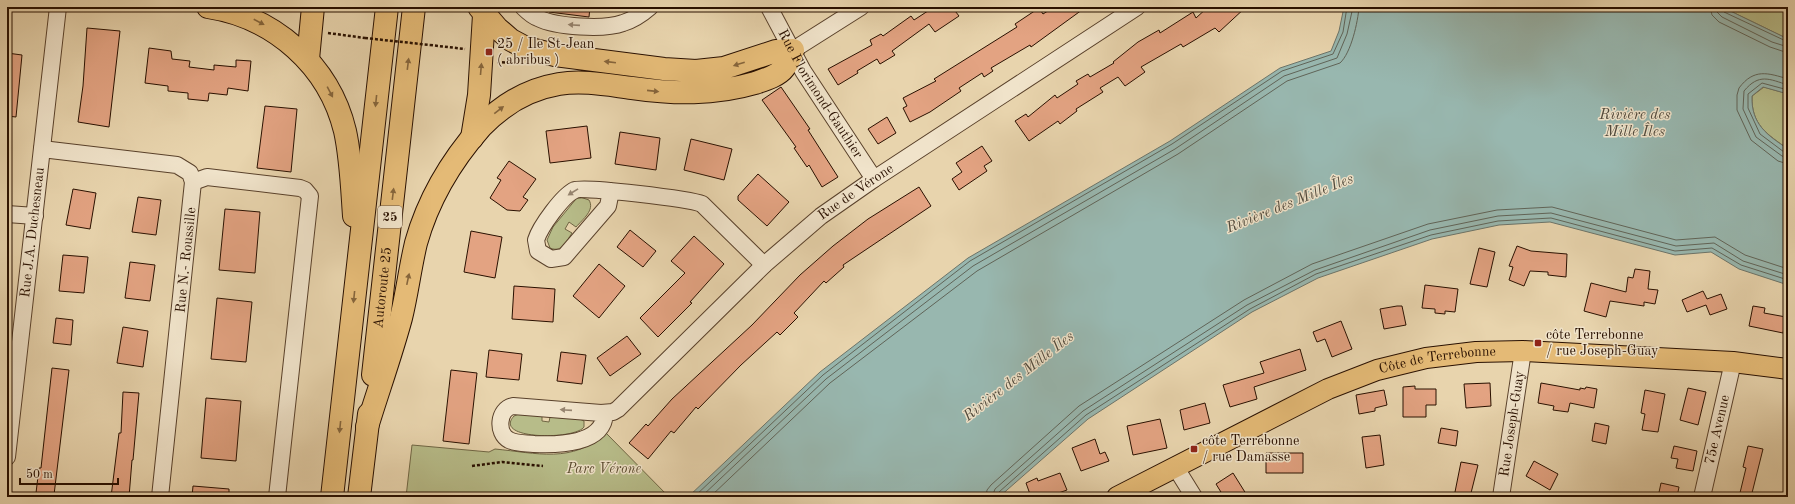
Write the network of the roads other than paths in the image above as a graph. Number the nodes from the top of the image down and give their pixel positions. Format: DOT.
graph roads {
  1 [pos="58,7"];
  2 [pos="208,7"];
  3 [pos="313,7"];
  4 [pos="387,7"];
  5 [pos="414,7"];
  6 [pos="523,7"];
  7 [pos="650,7"];
  8 [pos="769,7"];
  9 [pos="861,7"];
  10 [pos="1137,7"];
  11 [pos="482,11"];
  12 [pos="793,50"];
  13 [pos="308,60"];
  14 [pos="472,138"];
  15 [pos="42,149"];
  16 [pos="874,179"];
  17 [pos="193,182"];
  18 [pos="611,191"];
  19 [pos="7,214"];
  20 [pos="35,216"];
  21 [pos="358,259"];
  22 [pos="764,265"];
  23 [pos="1523,350"];
  24 [pos="1733,362"];
  25 [pos="1788,369"];
  26 [pos="12,370"];
  27 [pos="605,412"];
  28 [pos="367,427"];
  29 [pos="7,457"];
  30 [pos="1176,468"];
  31 [pos="160,497"];
  32 [pos="277,497"];
  33 [pos="332,497"];
  34 [pos="359,497"];
  35 [pos="1117,497"];
  36 [pos="1194,497"];
  37 [pos="1502,497"];
  38 [pos="1702,497"];
  1 -- 15 [label="street, Rue J.A. Duchesneau"];
  2 -- 13 [label="highway, one-way"];
  3 -- 13 [label="highway"];
  4 -- 21 [label="highway, Autoroute 25 / 25, one-way"];
  28 -- 5 [label="highway, Autoroute 25 / 25, one-way"];
  7 -- 6 [label="street, one-way"];
  8 -- 12 [label="street, Rue Florimond-Gauthier"];
  9 -- 12 [label="street"];
  10 -- 16 [label="street, Rue de Vérone"];
  12 -- 11 [label="highway, one-way"];
  14 -- 11 [label="highway, one-way"];
  14 -- 12 [label="highway, one-way"];
  12 -- 16 [label="street, Rue Florimond-Gauthier"];
  13 -- 21 [label="highway, one-way"];
  28 -- 14 [label="highway, one-way"];
  15 -- 17 [label="street"];
  15 -- 20 [label="street, Rue J.A. Duchesneau"];
  16 -- 22 [label="street, Rue de Vérone"];
  17 -- 31 [label="street, Rue N.- Roussille"];
  17 -- 32 [label="street"];
  18 -- 18 [label="street, one-way"];
  18 -- 22 [label="street"];
  19 -- 20 [label="street"];
  20 -- 26 [label="street, Rue J.A. Duchesneau"];
  21 -- 33 [label="highway, Autoroute 25 / 25, one-way"];
  22 -- 27 [label="street, Rue de Vérone"];
  23 -- 24 [label="main road, Côte de Terrebonne"];
  23 -- 30 [label="main road, Côte de Terrebonne"];
  23 -- 37 [label="street, Rue Joseph-Guay"];
  24 -- 25 [label="main road, Côte de Terrebonne"];
  24 -- 38 [label="street, 75e Avenue"];
  26 -- 29 [label="street, Rue J.A. Duchesneau"];
  27 -- 27 [label="street, Rue de Vérone, one-way"];
  28 -- 34 [label="highway, Autoroute 25 / 25"];
  30 -- 35 [label="main road, Côte de Terrebonne"];
  30 -- 36 [label="street"];
}
